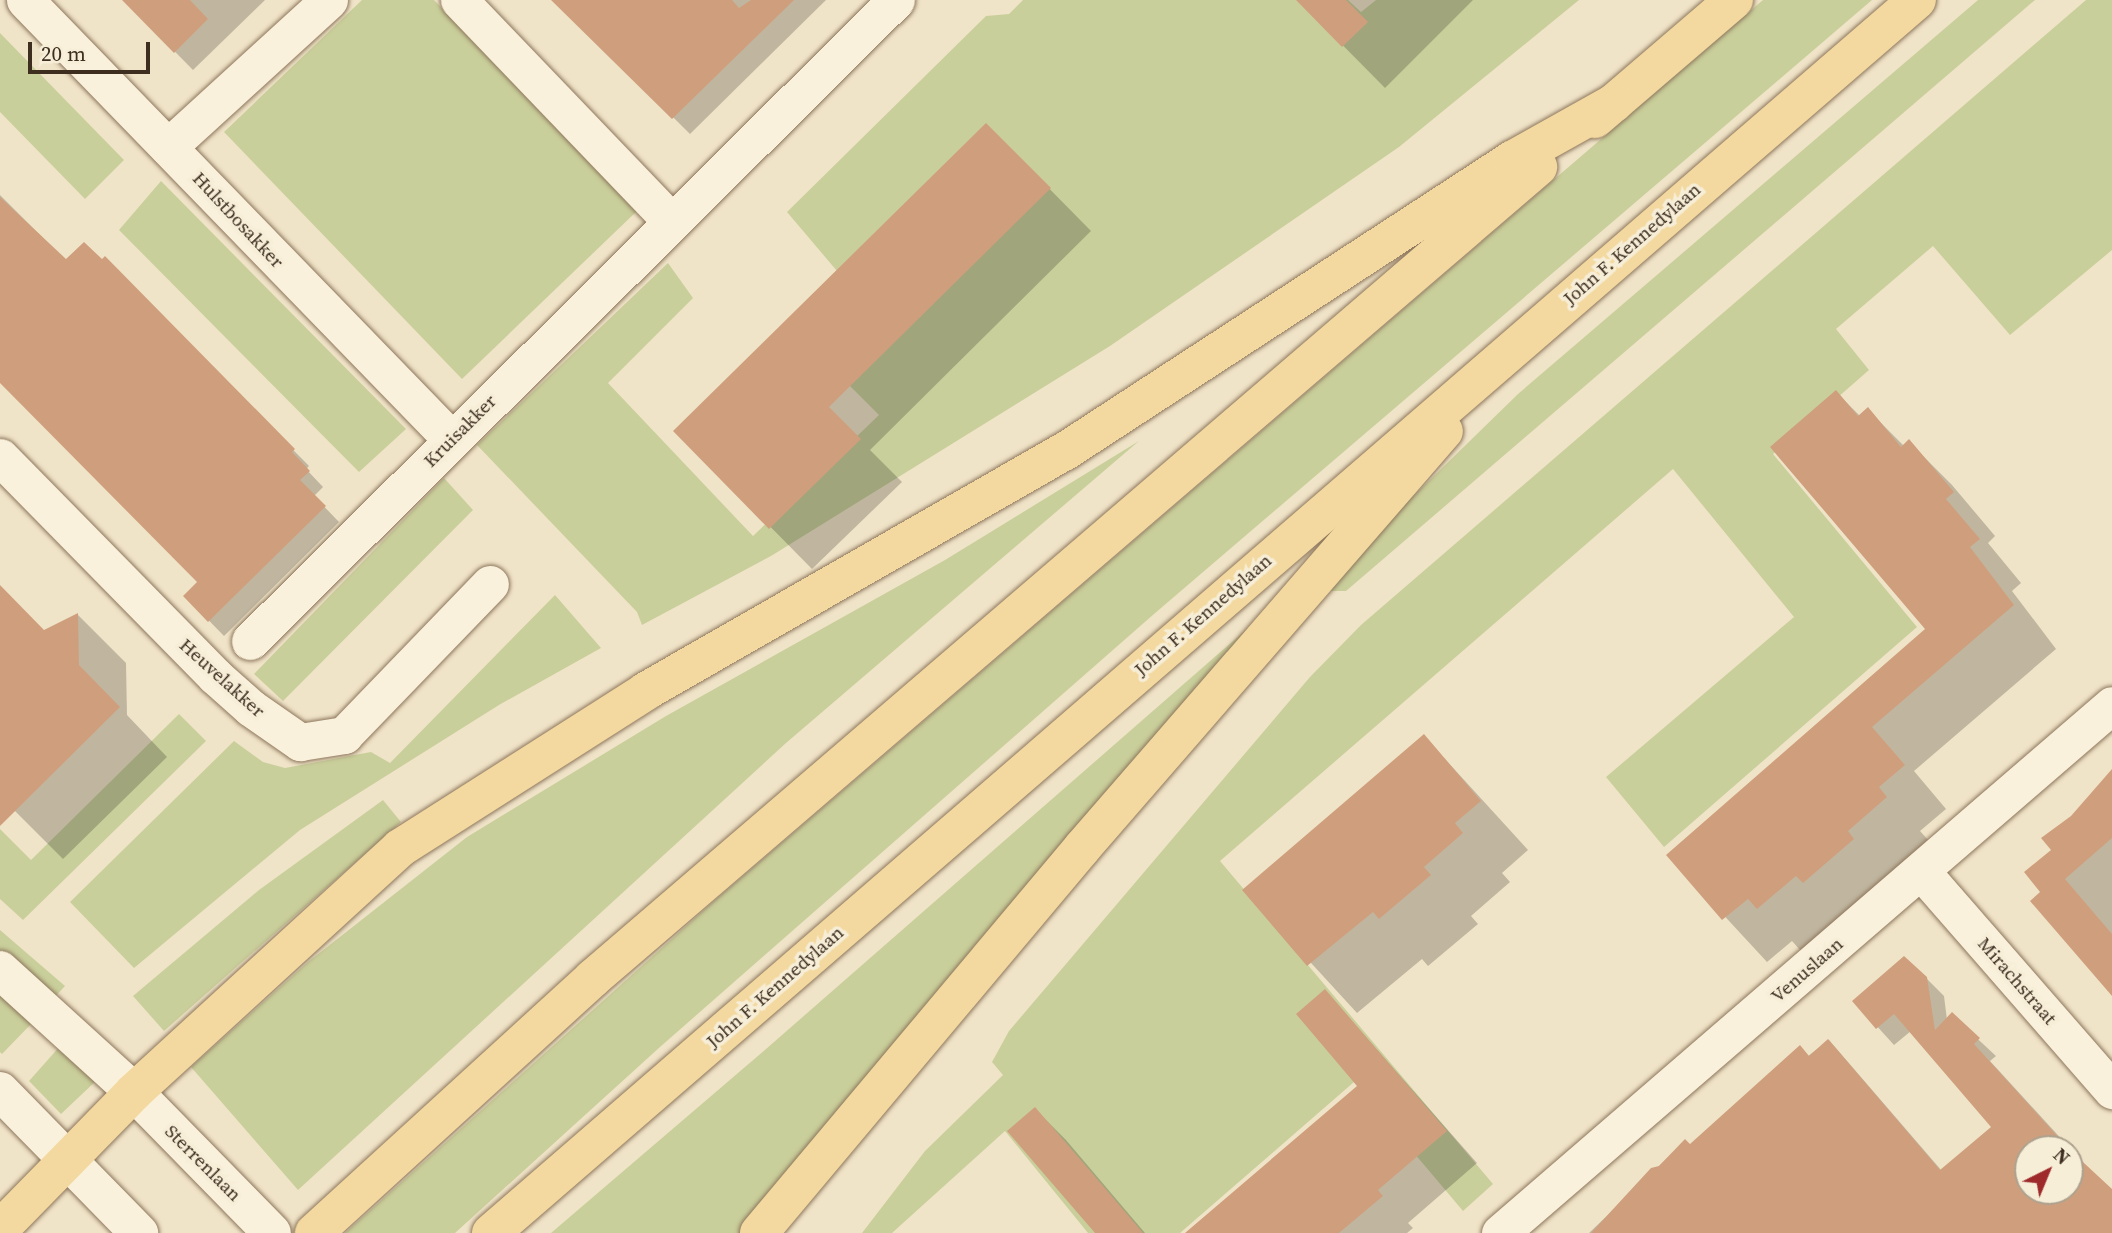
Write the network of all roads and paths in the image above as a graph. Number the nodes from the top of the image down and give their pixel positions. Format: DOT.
graph roads {
  1 [pos="25,0"];
  2 [pos="329,0"];
  3 [pos="458,0"];
  4 [pos="896,0"];
  5 [pos="1734,0"];
  6 [pos="1917,0"];
  7 [pos="1614,103"];
  8 [pos="168,147"];
  9 [pos="671,221"];
  10 [pos="1511,348"];
  11 [pos="452,439"];
  12 [pos="0,457"];
  13 [pos="490,584"];
  14 [pos="250,640"];
  15 [pos="2112,705"];
  16 [pos="1921,871"];
  17 [pos="0,970"];
  18 [pos="2112,1090"];
  19 [pos="0,1091"];
  20 [pos="134,1092"];
  21 [pos="67,1160"];
  22 [pos="129,1223"];
  23 [pos="0,1229"];
  24 [pos="272,1233"];
  25 [pos="314,1233"];
  26 [pos="491,1233"];
  27 [pos="759,1233"];
  28 [pos="1500,1233"];
  1 -- 8 [label="street, Hulstbosakker"];
  2 -- 8 [label="street"];
  3 -- 9 [label="street"];
  4 -- 9 [label="street, Kruisakker"];
  5 -- 7 [label="main road"];
  6 -- 10 [label="main road, John F. Kennedylaan"];
  7 -- 20 [label="main road"];
  7 -- 25 [label="main road"];
  8 -- 11 [label="street, Hulstbosakker"];
  9 -- 11 [label="street, Kruisakker"];
  10 -- 26 [label="main road, John F. Kennedylaan"];
  10 -- 27 [label="main road"];
  11 -- 14 [label="street, Kruisakker"];
  12 -- 13 [label="street, Heuvelakker"];
  15 -- 16 [label="street, Venuslaan"];
  16 -- 18 [label="street, Mirachstraat"];
  16 -- 28 [label="street, Venuslaan"];
  17 -- 20 [label="main road, Sterrenlaan"];
  19 -- 21 [label="main road"];
  20 -- 21 [label="main road"];
  20 -- 24 [label="main road, Sterrenlaan"];
  21 -- 22 [label="main road"];
  21 -- 23 [label="main road"];
}
